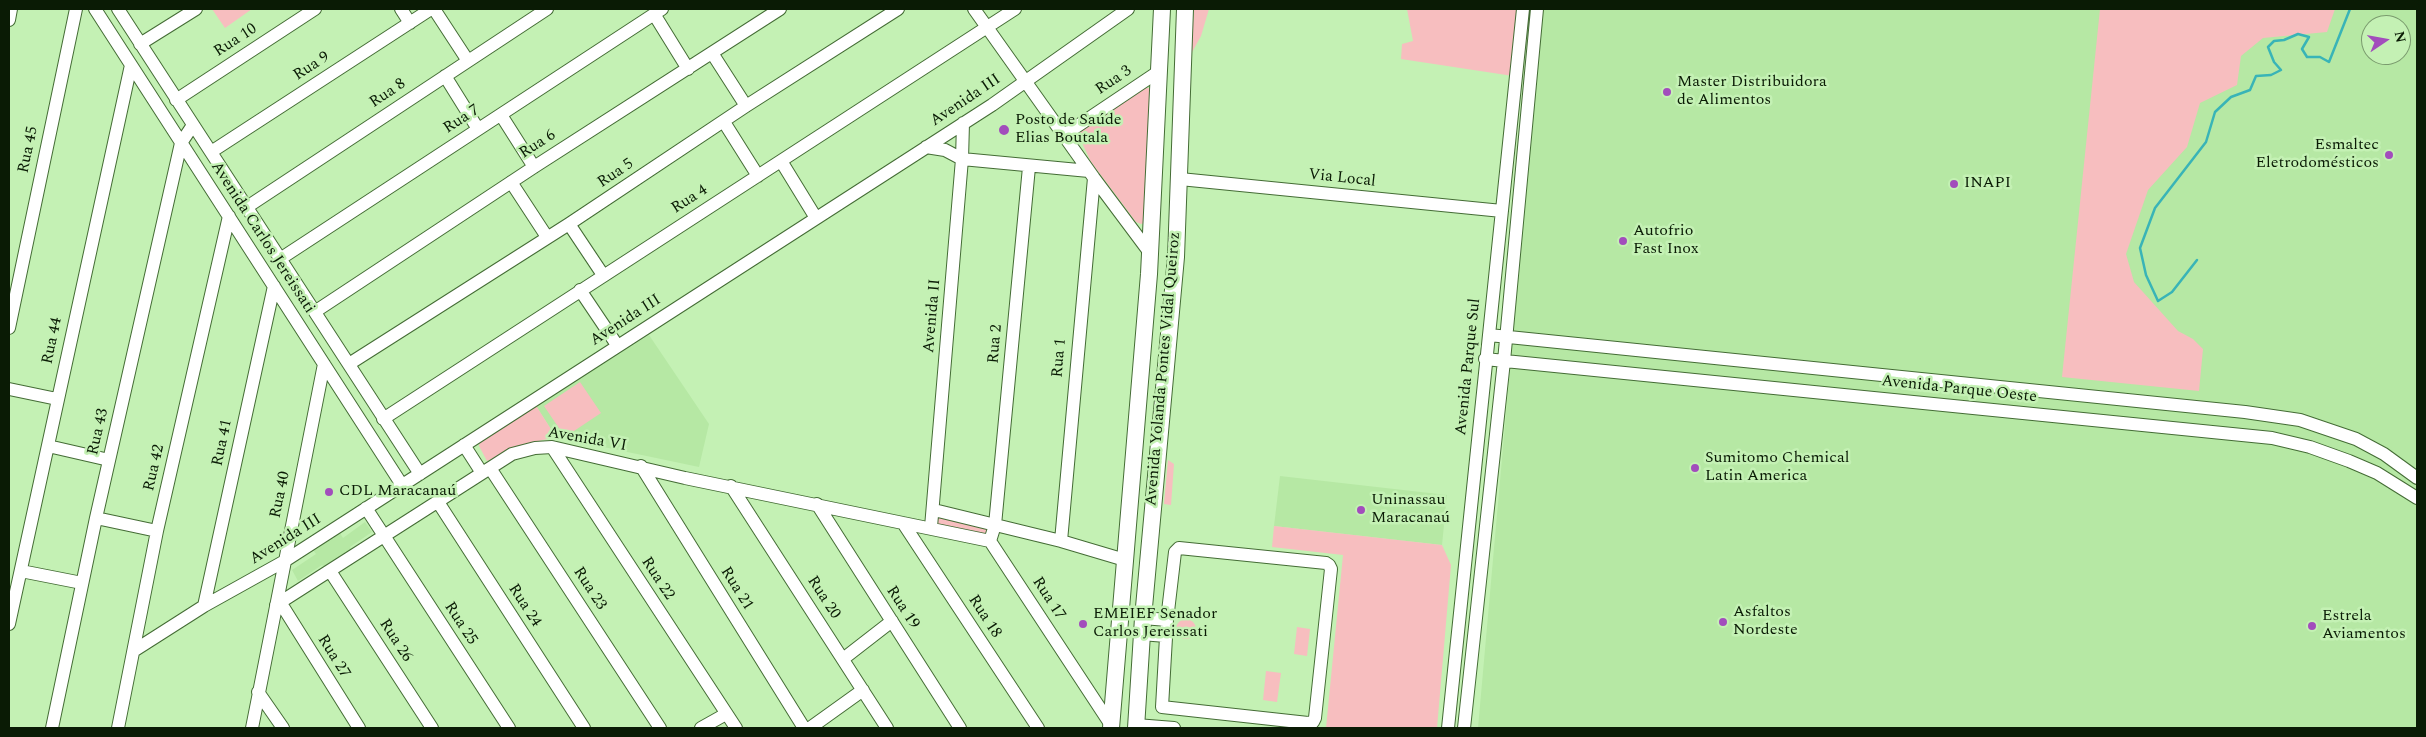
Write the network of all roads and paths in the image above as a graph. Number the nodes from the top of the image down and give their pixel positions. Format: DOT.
graph roads {
  1 [pos="11,9"];
  2 [pos="76,9"];
  3 [pos="95,9"];
  4 [pos="118,9"];
  5 [pos="196,9"];
  6 [pos="315,9"];
  7 [pos="401,9"];
  8 [pos="433,9"];
  9 [pos="546,9"];
  10 [pos="780,9"];
  11 [pos="898,9"];
  12 [pos="974,9"];
  13 [pos="1015,9"];
  14 [pos="1128,9"];
  15 [pos="1162,9"];
  16 [pos="1185,9"];
  17 [pos="1523,9"];
  18 [pos="1537,9"];
  19 [pos="658,11"];
  20 [pos="9,20"];
  21 [pos="410,23"];
  22 [pos="987,27"];
  23 [pos="140,44"];
  24 [pos="712,53"];
  25 [pos="468,61"];
  26 [pos="131,64"];
  27 [pos="688,69"];
  28 [pos="1158,72"];
  29 [pos="445,76"];
  30 [pos="1024,81"];
  31 [pos="176,100"];
  32 [pos="746,106"];
  33 [pos="501,115"];
  34 [pos="724,122"];
  35 [pos="963,124"];
  36 [pos="193,125"];
  37 [pos="478,129"];
  38 [pos="1064,135"];
  39 [pos="181,144"];
  40 [pos="926,148"];
  41 [pos="211,152"];
  42 [pos="962,159"];
  43 [pos="781,161"];
  44 [pos="534,167"];
  45 [pos="1029,167"];
  46 [pos="1091,174"];
  47 [pos="758,176"];
  48 [pos="1180,179"];
  49 [pos="511,182"];
  50 [pos="247,207"];
  51 [pos="1502,211"];
  52 [pos="229,216"];
  53 [pos="816,218"];
  54 [pos="569,224"];
  55 [pos="547,237"];
  56 [pos="1150,253"];
  57 [pos="280,259"];
  58 [pos="603,275"];
  59 [pos="274,286"];
  60 [pos="580,290"];
  61 [pos="316,311"];
  62 [pos="9,324"];
  63 [pos="1489,335"];
  64 [pos="1506,338"];
  65 [pos="617,345"];
  66 [pos="1486,359"];
  67 [pos="1504,361"];
  68 [pos="324,364"];
  69 [pos="349,364"];
  70 [pos="1141,374"];
  71 [pos="1164,376"];
  72 [pos="9,390"];
  73 [pos="57,399"];
  74 [pos="1139,402"];
  75 [pos="1161,404"];
  76 [pos="2245,412"];
  77 [pos="383,419"];
  78 [pos="2244,435"];
  79 [pos="464,445"];
  80 [pos="48,446"];
  81 [pos="552,448"];
  82 [pos="109,460"];
  83 [pos="641,466"];
  84 [pos="486,471"];
  85 [pos="420,474"];
  86 [pos="2417,478"];
  87 [pos="402,485"];
  88 [pos="731,486"];
  89 [pos="2417,498"];
  90 [pos="438,502"];
  91 [pos="817,504"];
  92 [pos="366,508"];
  93 [pos="934,510"];
  94 [pos="96,518"];
  95 [pos="903,523"];
  96 [pos="995,525"];
  97 [pos="931,527"];
  98 [pos="157,531"];
  99 [pos="385,536"];
  100 [pos="990,541"];
  101 [pos="1061,541"];
  102 [pos="1125,560"];
  103 [pos="283,562"];
  104 [pos="21,571"];
  105 [pos="330,571"];
  106 [pos="82,583"];
  107 [pos="278,603"];
  108 [pos="204,606"];
  109 [pos="1167,620"];
  110 [pos="892,622"];
  111 [pos="9,624"];
  112 [pos="1142,626"];
  113 [pos="1166,636"];
  114 [pos="134,650"];
  115 [pos="843,659"];
  116 [pos="863,690"];
  117 [pos="258,692"];
  118 [pos="726,714"];
  119 [pos="1136,726"];
  120 [pos="1111,727"];
  121 [pos="52,728"];
  122 [pos="118,728"];
  123 [pos="252,728"];
  124 [pos="283,728"];
  125 [pos="359,728"];
  126 [pos="432,728"];
  127 [pos="509,728"];
  128 [pos="584,728"];
  129 [pos="660,728"];
  130 [pos="701,728"];
  131 [pos="736,728"];
  132 [pos="804,728"];
  133 [pos="810,728"];
  134 [pos="887,728"];
  135 [pos="960,728"];
  136 [pos="1038,728"];
  137 [pos="1174,728"];
  138 [pos="1448,728"];
  139 [pos="1464,728"];
  1 -- 20 [label="street"];
  2 -- 62 [label="street, Rua 45"];
  3 -- 26 [label="street, Avenida Carlos Jereissati"];
  4 -- 23 [label="street, Avenida Carlos Jereissati"];
  5 -- 23 [label="street"];
  6 -- 31 [label="street, Rua 10"];
  7 -- 21 [label="street"];
  8 -- 21 [label="street, Rua 9"];
  8 -- 25 [label="street"];
  9 -- 25 [label="street, Rua 8"];
  10 -- 24 [label="street, Rua 6"];
  11 -- 32 [label="street, Rua 5"];
  12 -- 22 [label="street"];
  13 -- 22 [label="street, Rua 4"];
  14 -- 30 [label="street, Avenida III"];
  15 -- 28 [label="main road, Avenida Yolanda Pontes Vidal Queiroz"];
  16 -- 48 [label="main road, Avenida Yolanda Pontes Vidal Queiroz"];
  17 -- 51 [label="street, Avenida Parque Sul"];
  18 -- 64 [label="street, Avenida Parque Sul"];
  19 -- 27 [label="street"];
  19 -- 33 [label="street, Rua 7"];
  21 -- 41 [label="street, Rua 9"];
  22 -- 30 [label="street"];
  22 -- 43 [label="street, Rua 4"];
  23 -- 31 [label="street, Avenida Carlos Jereissati"];
  24 -- 27 [label="street, Rua 6"];
  24 -- 32 [label="street"];
  25 -- 29 [label="street, Rua 8"];
  26 -- 39 [label="street, Avenida Carlos Jereissati"];
  26 -- 73 [label="street, Rua 44"];
  27 -- 44 [label="street, Rua 6"];
  28 -- 38 [label="street, Rua 3"];
  28 -- 56 [label="main road, Avenida Yolanda Pontes Vidal Queiroz"];
  29 -- 37 [label="street"];
  29 -- 50 [label="street, Rua 8"];
  30 -- 35 [label="street, Avenida III"];
  30 -- 38 [label="street"];
  31 -- 36 [label="street, Avenida Carlos Jereissati"];
  32 -- 34 [label="street, Rua 5"];
  33 -- 37 [label="street, Rua 7"];
  33 -- 44 [label="street"];
  34 -- 47 [label="street"];
  34 -- 54 [label="street, Rua 5"];
  35 -- 40 [label="street, Avenida III"];
  35 -- 42 [label="street, Avenida II"];
  36 -- 39 [label="street, Rua 43"];
  36 -- 41 [label="street, Avenida Carlos Jereissati"];
  37 -- 57 [label="street, Rua 7"];
  38 -- 46 [label="street"];
  39 -- 52 [label="street, Avenida Carlos Jereissati"];
  39 -- 82 [label="street, Rua 43"];
  40 -- 42 [label="street"];
  40 -- 53 [label="street, Avenida III"];
  41 -- 50 [label="street, Avenida Carlos Jereissati"];
  42 -- 45 [label="street"];
  42 -- 93 [label="street, Avenida II"];
  43 -- 47 [label="street, Rua 4"];
  43 -- 53 [label="street"];
  44 -- 49 [label="street, Rua 6"];
  45 -- 46 [label="street"];
  45 -- 96 [label="street, Rua 2"];
  46 -- 56 [label="street"];
  46 -- 101 [label="street, Rua 1"];
  47 -- 58 [label="street, Rua 4"];
  48 -- 51 [label="street, Via Local"];
  48 -- 71 [label="main road, Avenida Yolanda Pontes Vidal Queiroz"];
  49 -- 55 [label="street"];
  49 -- 61 [label="street, Rua 6"];
  50 -- 57 [label="street, Avenida Carlos Jereissati"];
  51 -- 63 [label="street, Avenida Parque Sul"];
  52 -- 59 [label="street, Avenida Carlos Jereissati"];
  52 -- 98 [label="street, Rua 42"];
  53 -- 65 [label="street, Avenida III"];
  54 -- 55 [label="street, Rua 5"];
  54 -- 58 [label="street"];
  55 -- 69 [label="street, Rua 5"];
  56 -- 70 [label="main road, Avenida Yolanda Pontes Vidal Queiroz"];
  57 -- 61 [label="street, Avenida Carlos Jereissati"];
  58 -- 60 [label="street, Rua 4"];
  59 -- 68 [label="street, Avenida Carlos Jereissati"];
  59 -- 108 [label="street, Rua 41"];
  60 -- 65 [label="street"];
  60 -- 77 [label="street, Rua 4"];
  61 -- 69 [label="street, Avenida Carlos Jereissati"];
  63 -- 64 [label="street, Avenida Parque Oeste"];
  63 -- 66 [label="street, Avenida Parque Sul"];
  64 -- 67 [label="street, Avenida Parque Sul"];
  64 -- 76 [label="street, Avenida Parque Oeste"];
  65 -- 79 [label="street, Avenida III"];
  66 -- 67 [label="street, Avenida Parque Oeste"];
  66 -- 138 [label="street, Avenida Parque Sul"];
  67 -- 78 [label="street, Avenida Parque Oeste"];
  67 -- 139 [label="street, Avenida Parque Sul"];
  68 -- 87 [label="street, Avenida Carlos Jereissati"];
  68 -- 103 [label="street, Rua 40"];
  69 -- 77 [label="street, Avenida Carlos Jereissati"];
  70 -- 71 [label="main road"];
  70 -- 74 [label="main road, Avenida Yolanda Pontes Vidal Queiroz"];
  71 -- 75 [label="main road, Avenida Yolanda Pontes Vidal Queiroz"];
  72 -- 73 [label="street"];
  73 -- 80 [label="street, Rua 44"];
  74 -- 75 [label="main road"];
  74 -- 102 [label="main road, Avenida Yolanda Pontes Vidal Queiroz"];
  75 -- 112 [label="main road, Avenida Yolanda Pontes Vidal Queiroz"];
  76 -- 78 [label="street"];
  76 -- 86 [label="street, Avenida Parque Oeste"];
  77 -- 85 [label="street, Avenida Carlos Jereissati"];
  78 -- 89 [label="street, Avenida Parque Oeste"];
  79 -- 84 [label="street, Rua 23"];
  79 -- 85 [label="street, Avenida III"];
  80 -- 82 [label="street"];
  80 -- 104 [label="street, Rua 44"];
  81 -- 83 [label="street, Avenida VI"];
  81 -- 84 [label="street, Avenida VI"];
  81 -- 118 [label="street, Rua 22"];
  82 -- 94 [label="street, Rua 43"];
  83 -- 88 [label="street, Avenida VI"];
  83 -- 132 [label="street, Rua 21"];
  84 -- 90 [label="street, Avenida VI"];
  84 -- 129 [label="street, Rua 23"];
  85 -- 87 [label="street, Avenida III"];
  87 -- 92 [label="street, Avenida III"];
  88 -- 91 [label="street, Avenida VI"];
  88 -- 115 [label="street, Rua 20"];
  90 -- 99 [label="street, Avenida VI"];
  90 -- 128 [label="street, Rua 24"];
  91 -- 95 [label="street, Avenida VI"];
  91 -- 110 [label="street, Rua 19"];
  92 -- 99 [label="street, Rua 25"];
  92 -- 103 [label="street, Avenida III"];
  93 -- 96 [label="street"];
  93 -- 97 [label="street, Avenida II"];
  94 -- 98 [label="street"];
  94 -- 106 [label="street, Rua 43"];
  95 -- 97 [label="street, Avenida VI"];
  95 -- 136 [label="street, Rua 18"];
  96 -- 100 [label="street, Rua 2"];
  96 -- 101 [label="street"];
  97 -- 100 [label="street, Avenida VI"];
  98 -- 114 [label="street, Rua 42"];
  99 -- 105 [label="street, Avenida VI"];
  99 -- 127 [label="street, Rua 25"];
  100 -- 120 [label="street, Rua 17"];
  101 -- 102 [label="street"];
  102 -- 120 [label="main road, Avenida Yolanda Pontes Vidal Queiroz"];
  103 -- 107 [label="street, Rua 40"];
  103 -- 108 [label="street, Avenida III"];
  104 -- 106 [label="street"];
  104 -- 111 [label="street, Rua 44"];
  105 -- 107 [label="street, Avenida VI"];
  105 -- 126 [label="street, Rua 26"];
  106 -- 121 [label="street, Rua 43"];
  107 -- 117 [label="street, Rua 40"];
  107 -- 125 [label="street, Rua 27"];
  108 -- 114 [label="street, Avenida III"];
  109 -- 112 [label="street"];
  109 -- 113 [label="street"];
  109 -- 113 [label="street"];
  110 -- 115 [label="street"];
  110 -- 135 [label="street, Rua 19"];
  112 -- 113 [label="street"];
  112 -- 119 [label="main road, Avenida Yolanda Pontes Vidal Queiroz"];
  114 -- 122 [label="street, Rua 42"];
  115 -- 116 [label="street, Rua 20"];
  116 -- 133 [label="street"];
  116 -- 134 [label="street, Rua 20"];
  117 -- 123 [label="street"];
  117 -- 124 [label="street"];
  118 -- 130 [label="street"];
  118 -- 131 [label="street, Rua 22"];
  119 -- 137 [label="street"];
}
